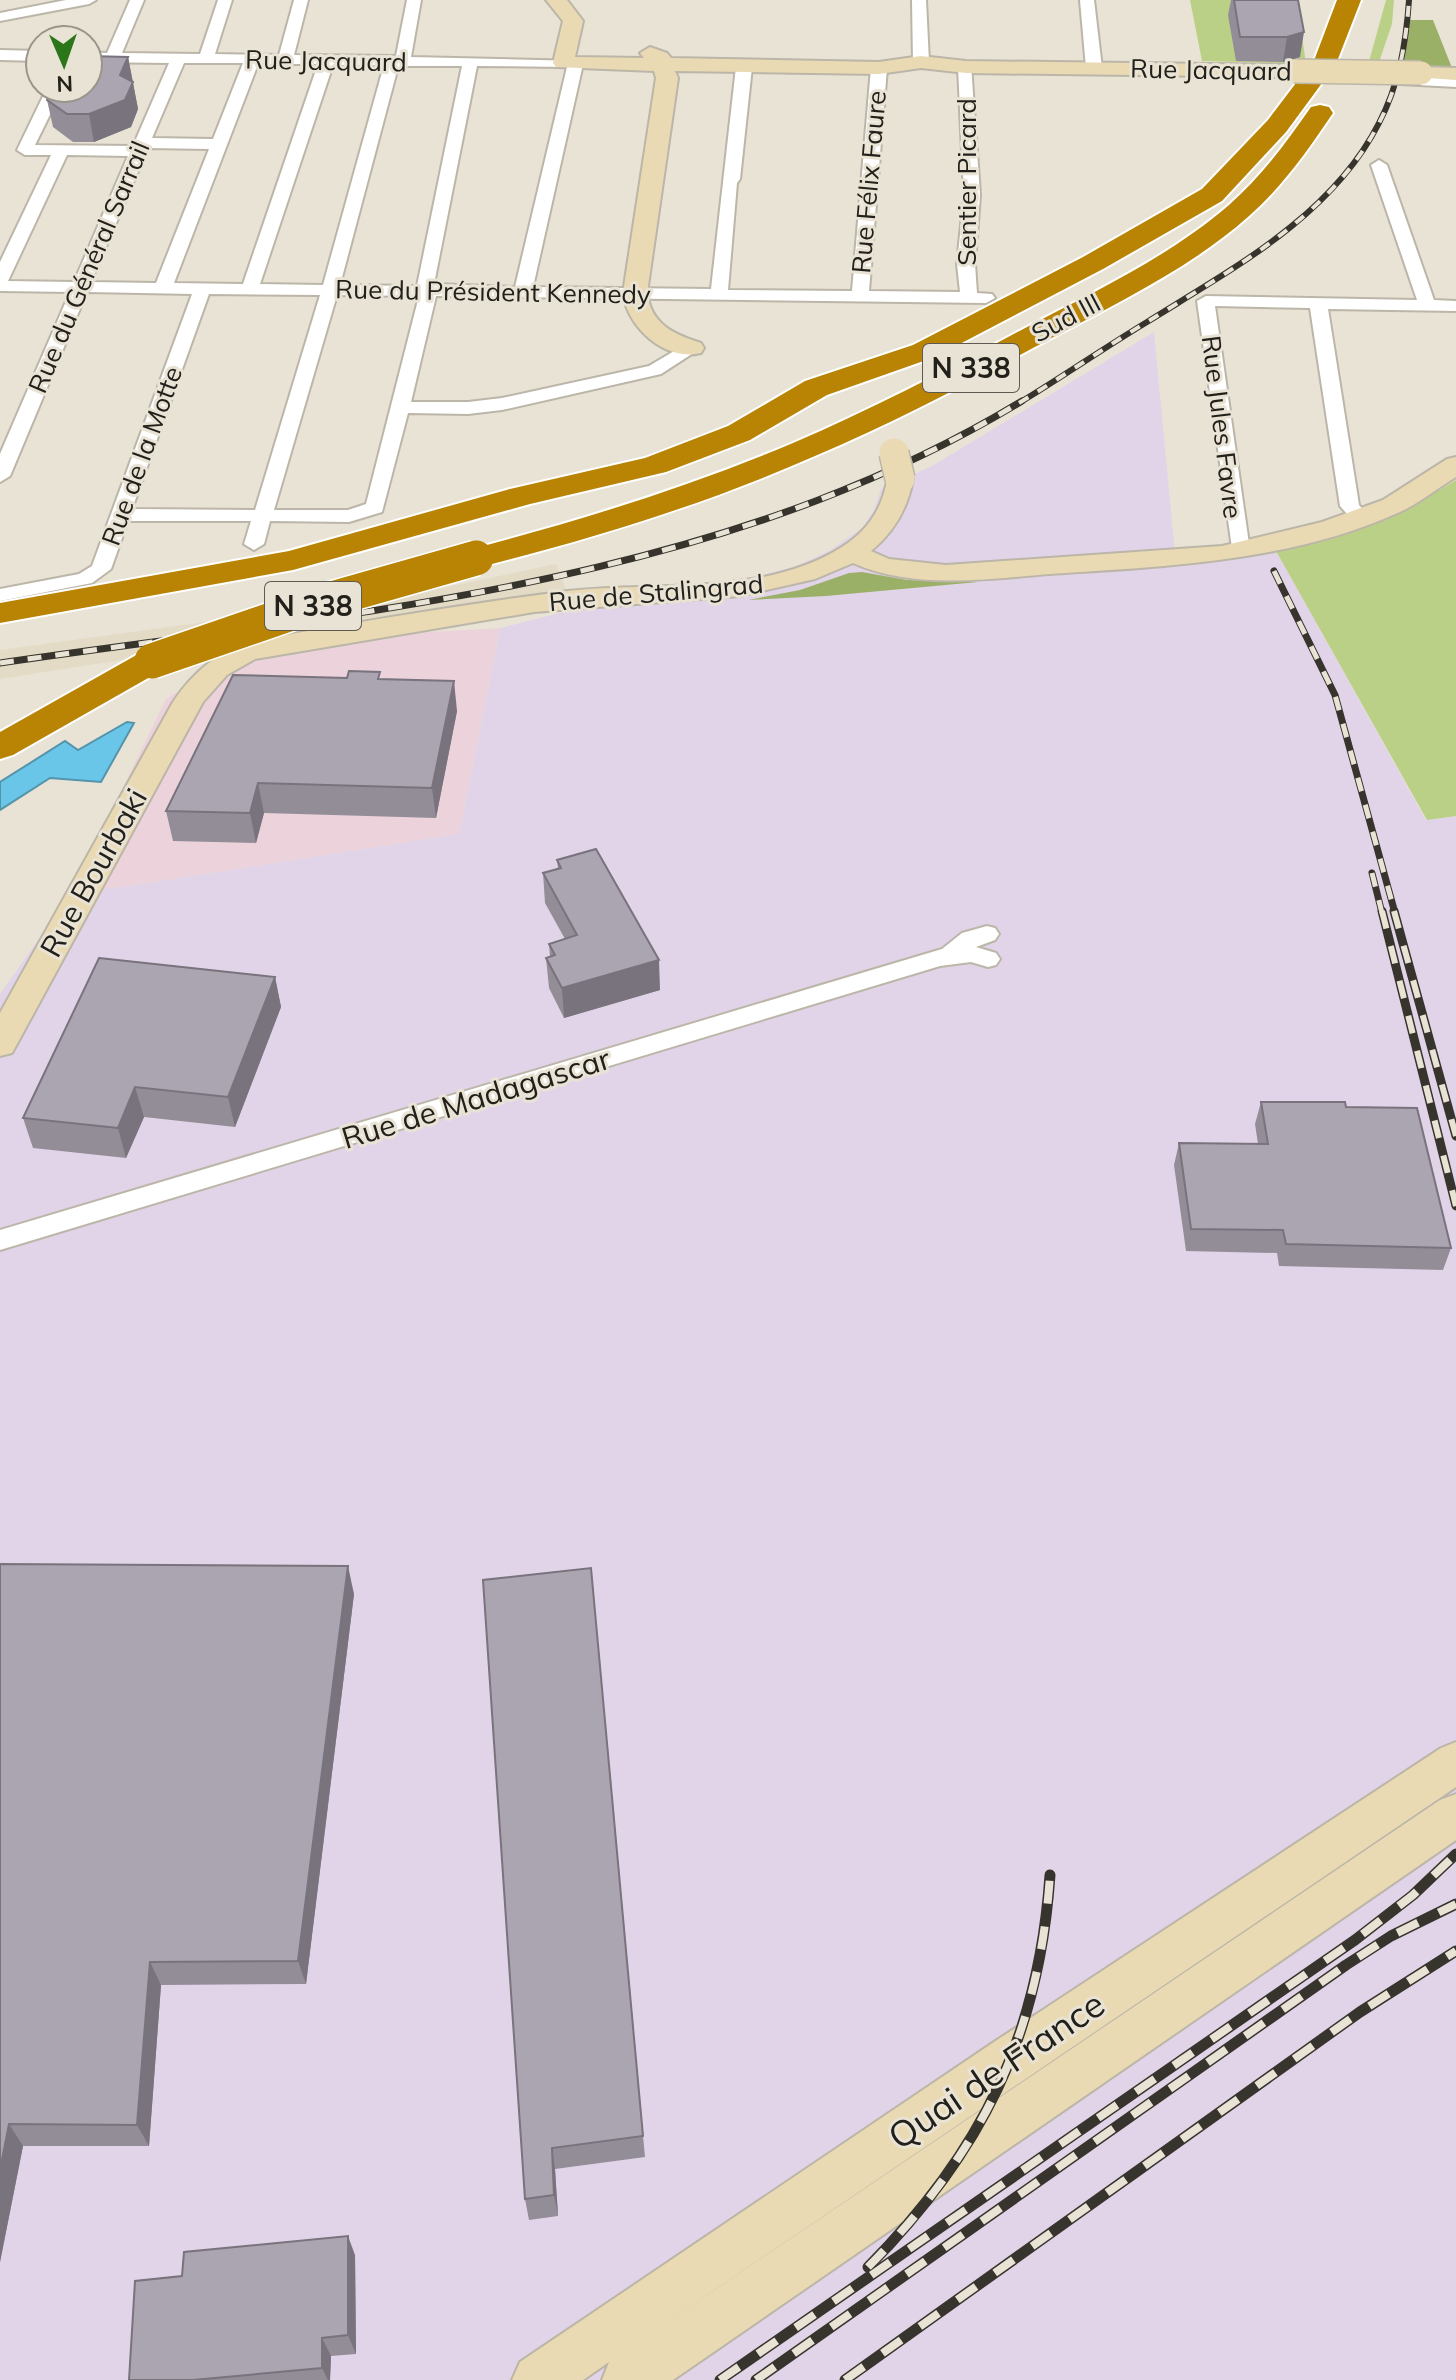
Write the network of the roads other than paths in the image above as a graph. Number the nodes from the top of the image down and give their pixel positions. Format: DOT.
graph roads {
  1 [pos="89,0"];
  2 [pos="137,0"];
  3 [pos="225,0"];
  4 [pos="301,0"];
  5 [pos="414,0"];
  6 [pos="556,0"];
  7 [pos="919,0"];
  8 [pos="1087,0"];
  9 [pos="1349,0"];
  10 [pos="1373,0"];
  11 [pos="0,17"];
  12 [pos="0,55"];
  13 [pos="24,56"];
  14 [pos="104,57"];
  15 [pos="113,57"];
  16 [pos="178,58"];
  17 [pos="206,59"];
  18 [pos="568,59"];
  19 [pos="252,60"];
  20 [pos="285,60"];
  21 [pos="327,61"];
  22 [pos="397,62"];
  23 [pos="921,62"];
  24 [pos="470,64"];
  25 [pos="666,65"];
  26 [pos="744,67"];
  27 [pos="966,67"];
  28 [pos="879,68"];
  29 [pos="1094,68"];
  30 [pos="1456,74"];
  31 [pos="1413,77"];
  32 [pos="1456,82"];
  33 [pos="45,104"];
  34 [pos="219,144"];
  35 [pos="140,147"];
  36 [pos="61,150"];
  37 [pos="1379,165"];
  38 [pos="1219,226"];
  39 [pos="0,280"];
  40 [pos="0,286"];
  41 [pos="81,287"];
  42 [pos="163,288"];
  43 [pos="202,289"];
  44 [pos="250,289"];
  45 [pos="330,290"];
  46 [pos="429,291"];
  47 [pos="523,292"];
  48 [pos="635,293"];
  49 [pos="719,294"];
  50 [pos="860,296"];
  51 [pos="978,298"];
  52 [pos="1318,303"];
  53 [pos="1427,305"];
  54 [pos="1456,306"];
  55 [pos="692,348"];
  56 [pos="401,407"];
  57 [pos="894,458"];
  58 [pos="1456,465"];
  59 [pos="0,476"];
  60 [pos="120,515"];
  61 [pos="261,516"];
  62 [pos="1360,517"];
  63 [pos="254,544"];
  64 [pos="1240,551"];
  65 [pos="852,553"];
  66 [pos="0,595"];
  67 [pos="0,613"];
  68 [pos="152,661"];
  69 [pos="188,702"];
  70 [pos="0,732"];
  71 [pos="0,747"];
  72 [pos="987,934"];
  73 [pos="951,954"];
  74 [pos="985,968"];
  75 [pos="0,1044"];
  76 [pos="0,1240"];
  77 [pos="1456,1762"];
  78 [pos="1456,1815"];
  79 [pos="538,2380"];
  80 [pos="628,2380"];
  1 -- 11 [label="street"];
  2 -- 15 [label="street"];
  3 -- 17 [label="street"];
  4 -- 20 [label="street"];
  5 -- 22 [label="street"];
  6 -- 18 [label="street"];
  7 -- 23 [label="street"];
  8 -- 29 [label="street"];
  9 -- 67 [label="highway"];
  10 -- 38 [label="highway, Sud III / N 338"];
  12 -- 13 [label="street"];
  14 -- 15 [label="street, Rue Jacquard"];
  15 -- 16 [label="street, Rue Jacquard"];
  16 -- 17 [label="street, Rue Jacquard"];
  16 -- 35 [label="street, Rue du Général Sarrail"];
  17 -- 19 [label="street, Rue Jacquard"];
  18 -- 24 [label="street, Rue Jacquard"];
  18 -- 25 [label="street"];
  18 -- 47 [label="street"];
  19 -- 20 [label="street, Rue Jacquard"];
  19 -- 34 [label="street"];
  20 -- 21 [label="street, Rue Jacquard"];
  21 -- 22 [label="street, Rue Jacquard"];
  21 -- 44 [label="street"];
  22 -- 24 [label="street, Rue Jacquard"];
  22 -- 45 [label="street"];
  23 -- 27 [label="street, Rue Jacquard"];
  23 -- 28 [label="street"];
  24 -- 46 [label="street"];
  25 -- 26 [label="street"];
  25 -- 48 [label="street"];
  26 -- 28 [label="street"];
  26 -- 49 [label="street"];
  27 -- 29 [label="street, Rue Jacquard"];
  27 -- 51 [label="street, Sentier Picard"];
  28 -- 50 [label="street, Rue Félix Faure"];
  29 -- 31 [label="street, Rue Jacquard, bridge"];
  30 -- 31 [label="street, Rue Jacquard"];
  31 -- 32 [label="street"];
  33 -- 36 [label="street"];
  34 -- 35 [label="street"];
  34 -- 42 [label="street"];
  35 -- 36 [label="street"];
  35 -- 41 [label="street, Rue du Général Sarrail"];
  36 -- 39 [label="street"];
  37 -- 53 [label="street"];
  38 -- 57 [label="highway"];
  38 -- 68 [label="highway, Sud III / N 338, bridge"];
  40 -- 41 [label="street, Rue du Président Kennedy"];
  41 -- 42 [label="street, Rue du Président Kennedy"];
  41 -- 59 [label="street, Rue du Général Sarrail"];
  42 -- 43 [label="street, Rue du Président Kennedy"];
  43 -- 44 [label="street, Rue du Président Kennedy"];
  43 -- 60 [label="street, Rue de la Motte"];
  44 -- 45 [label="street, Rue du Président Kennedy"];
  45 -- 46 [label="street, Rue du Président Kennedy"];
  45 -- 61 [label="street"];
  46 -- 47 [label="street, Rue du Président Kennedy"];
  46 -- 56 [label="street"];
  47 -- 48 [label="street, Rue du Président Kennedy"];
  48 -- 49 [label="street, Rue du Président Kennedy"];
  48 -- 55 [label="street"];
  49 -- 50 [label="street, Rue du Président Kennedy"];
  50 -- 51 [label="street, Rue du Président Kennedy"];
  52 -- 53 [label="street"];
  52 -- 62 [label="street"];
  52 -- 64 [label="street, Rue Jules Favre"];
  53 -- 54 [label="street"];
  55 -- 56 [label="street"];
  56 -- 61 [label="street"];
  57 -- 65 [label="street"];
  58 -- 62 [label="street"];
  60 -- 61 [label="street"];
  60 -- 66 [label="street, Rue de la Motte"];
  61 -- 63 [label="street"];
  62 -- 64 [label="street"];
  64 -- 65 [label="street"];
  65 -- 69 [label="street, Rue de Stalingrad"];
  68 -- 70 [label="highway, N 338"];
  68 -- 71 [label="highway"];
  69 -- 75 [label="street, Rue Bourbaki"];
  72 -- 73 [label="street, Rue de Madagascar"];
  73 -- 74 [label="street"];
  73 -- 76 [label="street, Rue de Madagascar"];
  77 -- 79 [label="street, Quai de France"];
  78 -- 80 [label="street, Quai de France"];
}
